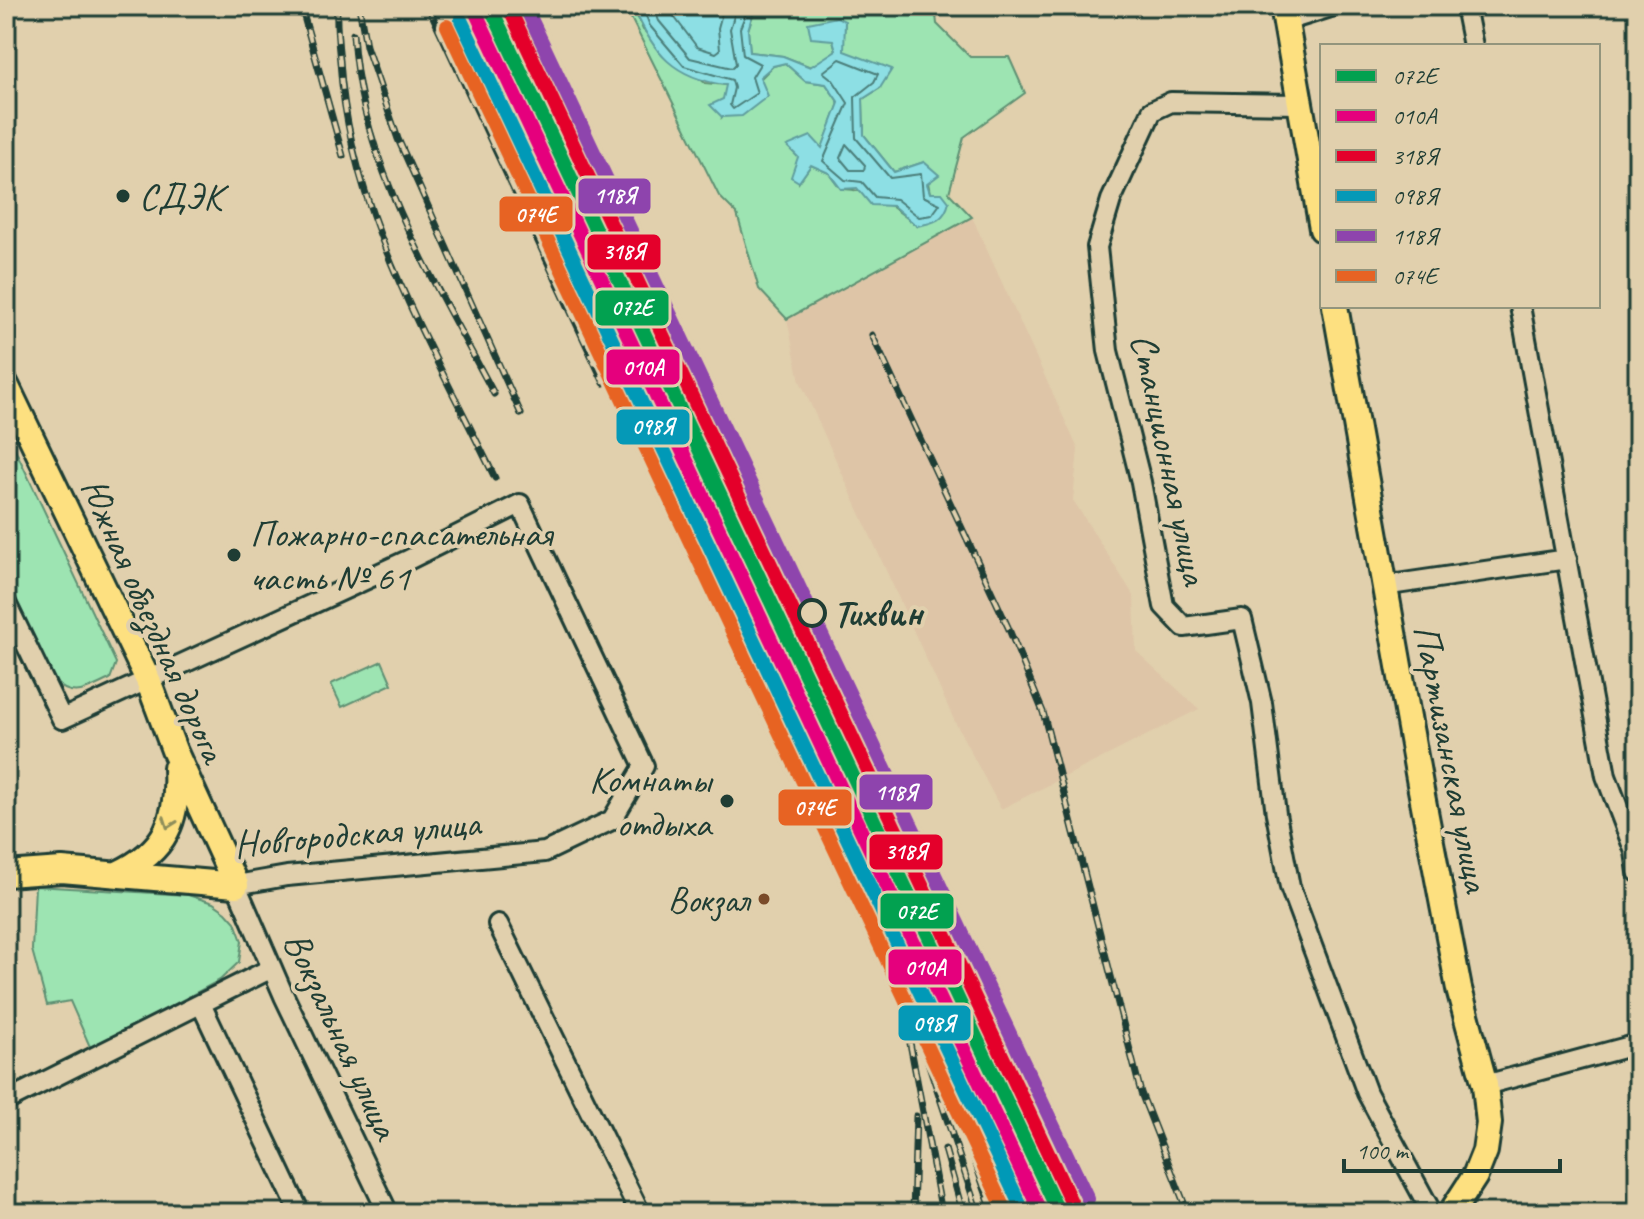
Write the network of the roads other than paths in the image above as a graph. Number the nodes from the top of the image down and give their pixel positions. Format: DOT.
graph roads {
  1 [pos="1334,6"];
  2 [pos="1465,6"];
  3 [pos="1285,14"];
  4 [pos="1473,44"];
  5 [pos="1300,104"];
  6 [pos="1320,218"];
  7 [pos="1335,308"];
  8 [pos="1520,308"];
  9 [pos="6,385"];
  10 [pos="1567,559"];
  11 [pos="1383,586"];
  12 [pos="6,603"];
  13 [pos="148,680"];
  14 [pos="174,750"];
  15 [pos="1638,872"];
  16 [pos="119,873"];
  17 [pos="6,874"];
  18 [pos="236,885"];
  19 [pos="498,924"];
  20 [pos="272,968"];
  21 [pos="201,1004"];
  22 [pos="1638,1044"];
  23 [pos="1485,1085"];
  24 [pos="6,1101"];
  25 [pos="300,1213"];
  26 [pos="388,1213"];
  27 [pos="640,1213"];
  28 [pos="1432,1213"];
  29 [pos="1451,1213"];
  1 -- 3 [label="street"];
  2 -- 4 [label="street"];
  3 -- 5 [label="main road"];
  5 -- 6 [label="main road"];
  5 -- 28 [label="street, Станционная улица"];
  7 -- 11 [label="main road, Партизанская улица"];
  8 -- 10 [label="street"];
  9 -- 13 [label="main road, Южная объездная дорога"];
  10 -- 11 [label="street"];
  10 -- 15 [label="street"];
  11 -- 23 [label="main road, Партизанская улица"];
  12 -- 13 [label="street"];
  13 -- 14 [label="main road, Южная объездная дорога"];
  13 -- 18 [label="street, Новгородская улица"];
  14 -- 16 [label="main road, one-way"];
  14 -- 18 [label="main road, Южная объездная дорога"];
  16 -- 17 [label="main road, Новгородская улица"];
  16 -- 18 [label="main road, Новгородская улица"];
  18 -- 20 [label="street, Вокзальная улица"];
  19 -- 27 [label="street"];
  20 -- 21 [label="street"];
  20 -- 26 [label="street, Вокзальная улица"];
  21 -- 24 [label="street"];
  21 -- 25 [label="street"];
  22 -- 23 [label="street"];
  23 -- 29 [label="main road, Партизанская улица"];
}
